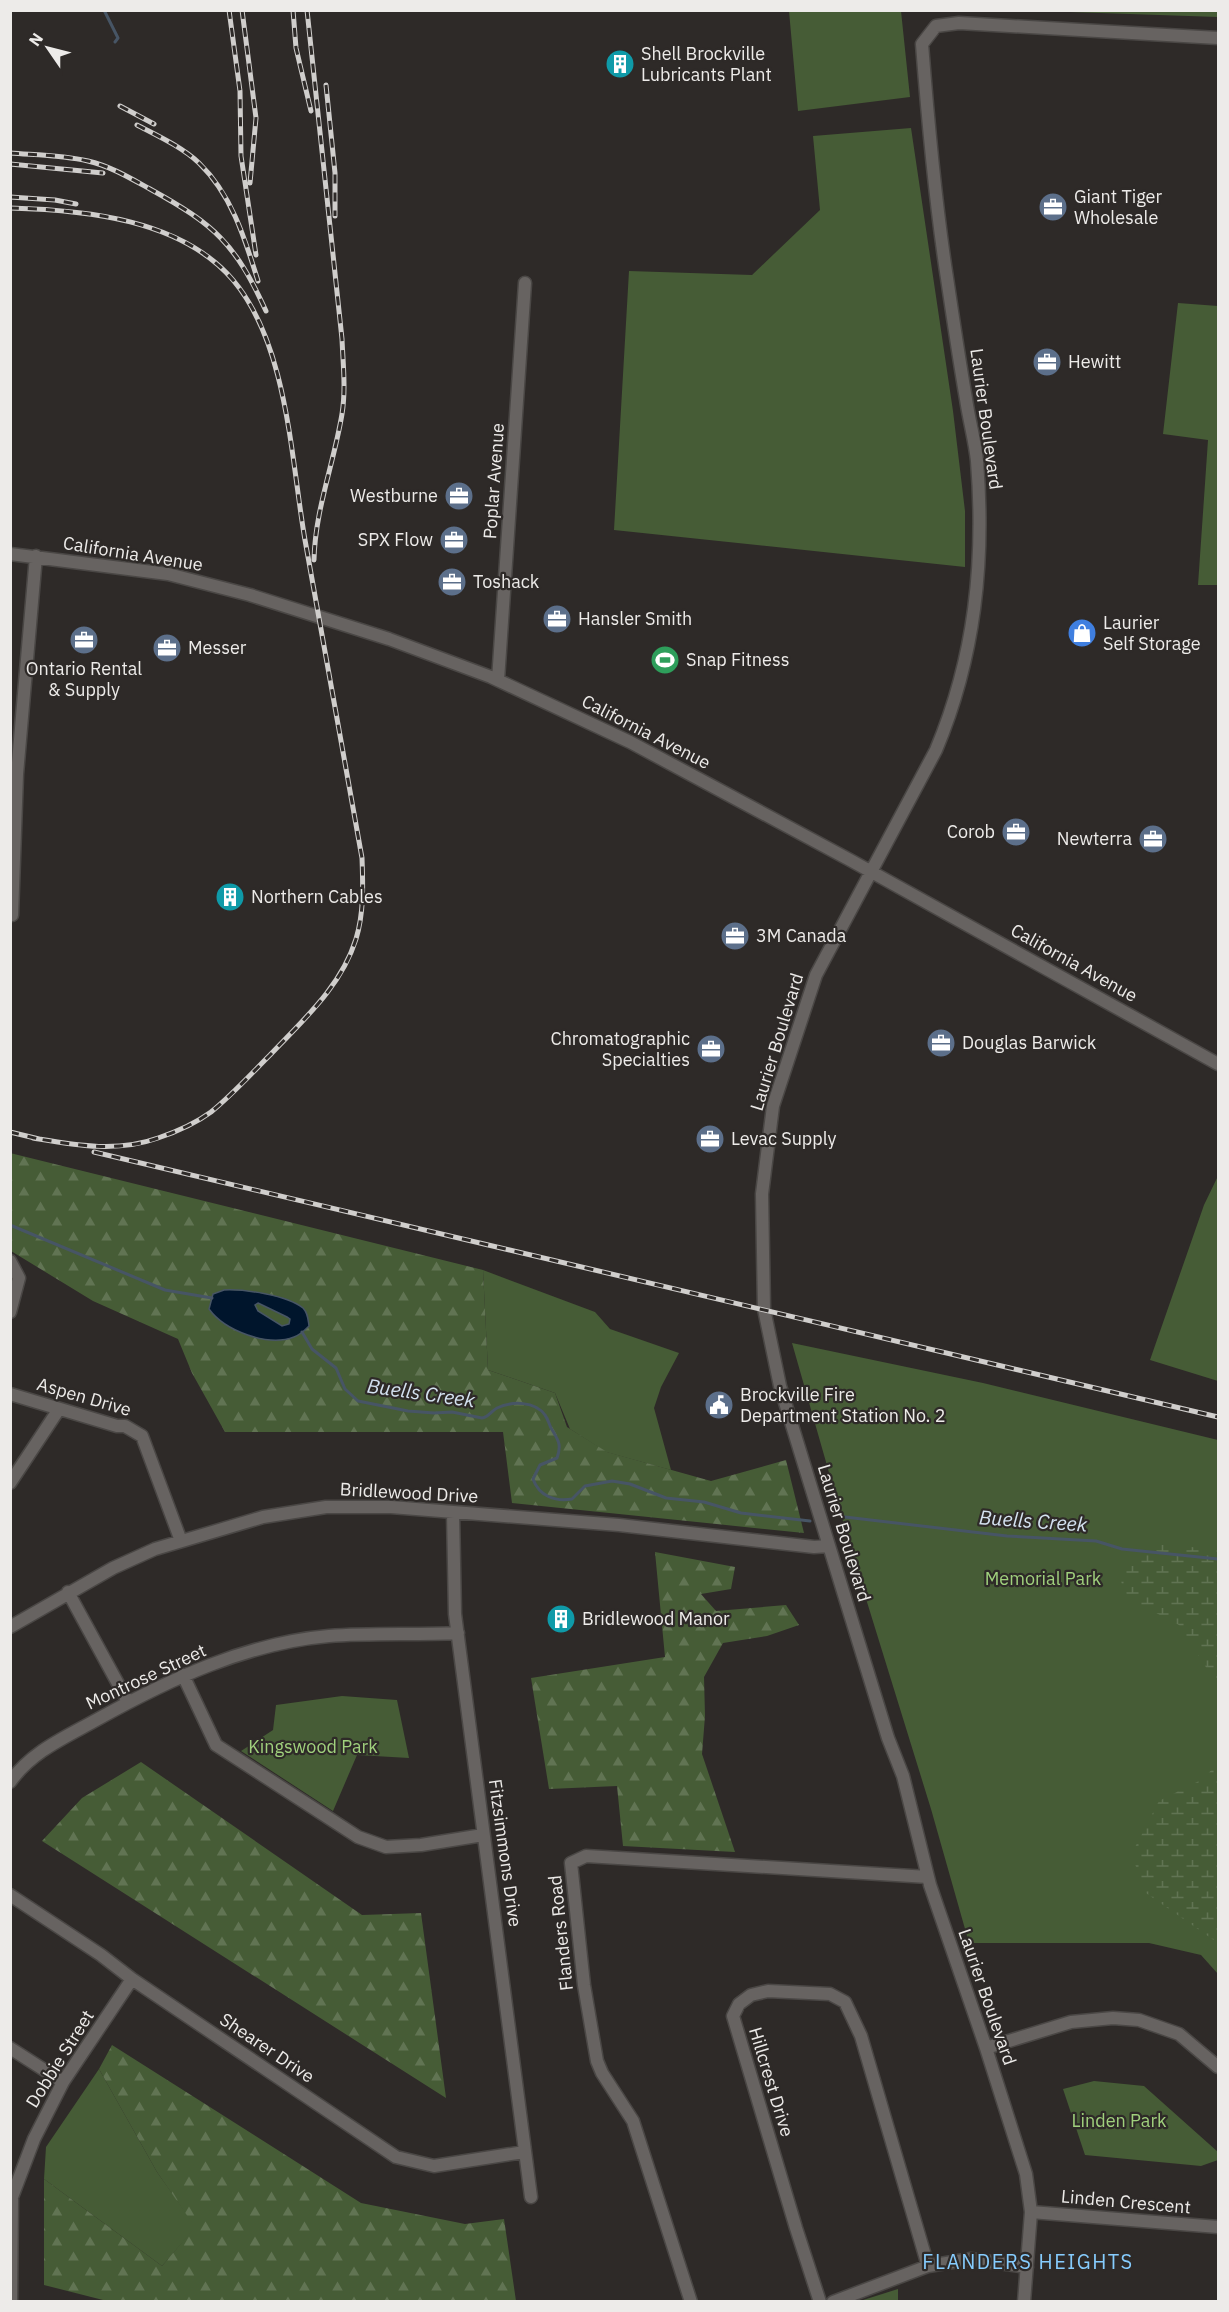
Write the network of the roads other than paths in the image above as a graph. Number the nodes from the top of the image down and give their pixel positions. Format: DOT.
graph roads {
  1 [pos="1218,38"];
  2 [pos="525,283"];
  3 [pos="10,554"];
  4 [pos="36,556"];
  5 [pos="498,680"];
  6 [pos="14,773"];
  7 [pos="872,872"];
  8 [pos="12,915"];
  9 [pos="1218,1064"];
  10 [pos="10,1261"];
  11 [pos="10,1312"];
  12 [pos="10,1394"];
  13 [pos="59,1409"];
  14 [pos="10,1483"];
  15 [pos="453,1513"];
  16 [pos="181,1541"];
  17 [pos="829,1546"];
  18 [pos="68,1592"];
  19 [pos="10,1627"];
  20 [pos="458,1633"];
  21 [pos="183,1675"];
  22 [pos="128,1702"];
  23 [pos="10,1782"];
  24 [pos="483,1835"];
  25 [pos="928,1877"];
  26 [pos="10,1895"];
  27 [pos="132,1979"];
  28 [pos="10,2048"];
  29 [pos="986,2048"];
  30 [pos="1218,2067"];
  31 [pos="63,2082"];
  32 [pos="524,2152"];
  33 [pos="531,2197"];
  34 [pos="1031,2212"];
  35 [pos="11,2226"];
  36 [pos="1218,2227"];
  37 [pos="928,2266"];
  38 [pos="1027,2267"];
  39 [pos="11,2301"];
  40 [pos="691,2301"];
  41 [pos="820,2301"];
  42 [pos="832,2301"];
  43 [pos="1024,2301"];
  1 -- 7 [label="street, Laurier Boulevard"];
  2 -- 5 [label="street, Poplar Avenue"];
  3 -- 4 [label="street, California Avenue"];
  4 -- 5 [label="street, California Avenue"];
  4 -- 6 [label="street"];
  5 -- 7 [label="street, California Avenue"];
  6 -- 8 [label="street"];
  7 -- 9 [label="street, California Avenue"];
  7 -- 17 [label="street, Laurier Boulevard"];
  10 -- 11 [label="street"];
  12 -- 13 [label="street, Aspen Drive"];
  13 -- 14 [label="street"];
  13 -- 16 [label="street, Aspen Drive"];
  15 -- 16 [label="street, Bridlewood Drive"];
  15 -- 17 [label="street, Bridlewood Drive"];
  15 -- 20 [label="street, Fitzsimmons Drive"];
  16 -- 18 [label="street, Bridlewood Drive"];
  17 -- 25 [label="street, Laurier Boulevard"];
  18 -- 19 [label="street, Bridlewood Drive"];
  18 -- 22 [label="street"];
  20 -- 21 [label="street, Montrose Street"];
  20 -- 24 [label="street, Fitzsimmons Drive"];
  21 -- 22 [label="street, Montrose Street"];
  21 -- 24 [label="street"];
  22 -- 23 [label="street, Montrose Street"];
  24 -- 32 [label="street, Fitzsimmons Drive"];
  25 -- 29 [label="street, Laurier Boulevard"];
  25 -- 40 [label="street, Flanders Road"];
  26 -- 27 [label="street, Shearer Drive"];
  27 -- 31 [label="street, Dobbie Street"];
  27 -- 32 [label="street, Shearer Drive"];
  28 -- 31 [label="street"];
  29 -- 30 [label="street"];
  29 -- 34 [label="street, Laurier Boulevard"];
  31 -- 35 [label="street, Dobbie Street"];
  32 -- 33 [label="street, Fitzsimmons Drive"];
  34 -- 36 [label="street, Linden Crescent"];
  34 -- 38 [label="street, Laurier Boulevard"];
  35 -- 39 [label="street, Dobbie Street"];
  37 -- 38 [label="street"];
  37 -- 41 [label="street, Hillcrest Drive"];
  37 -- 42 [label="street"];
  38 -- 43 [label="street, Laurier Boulevard"];
}
